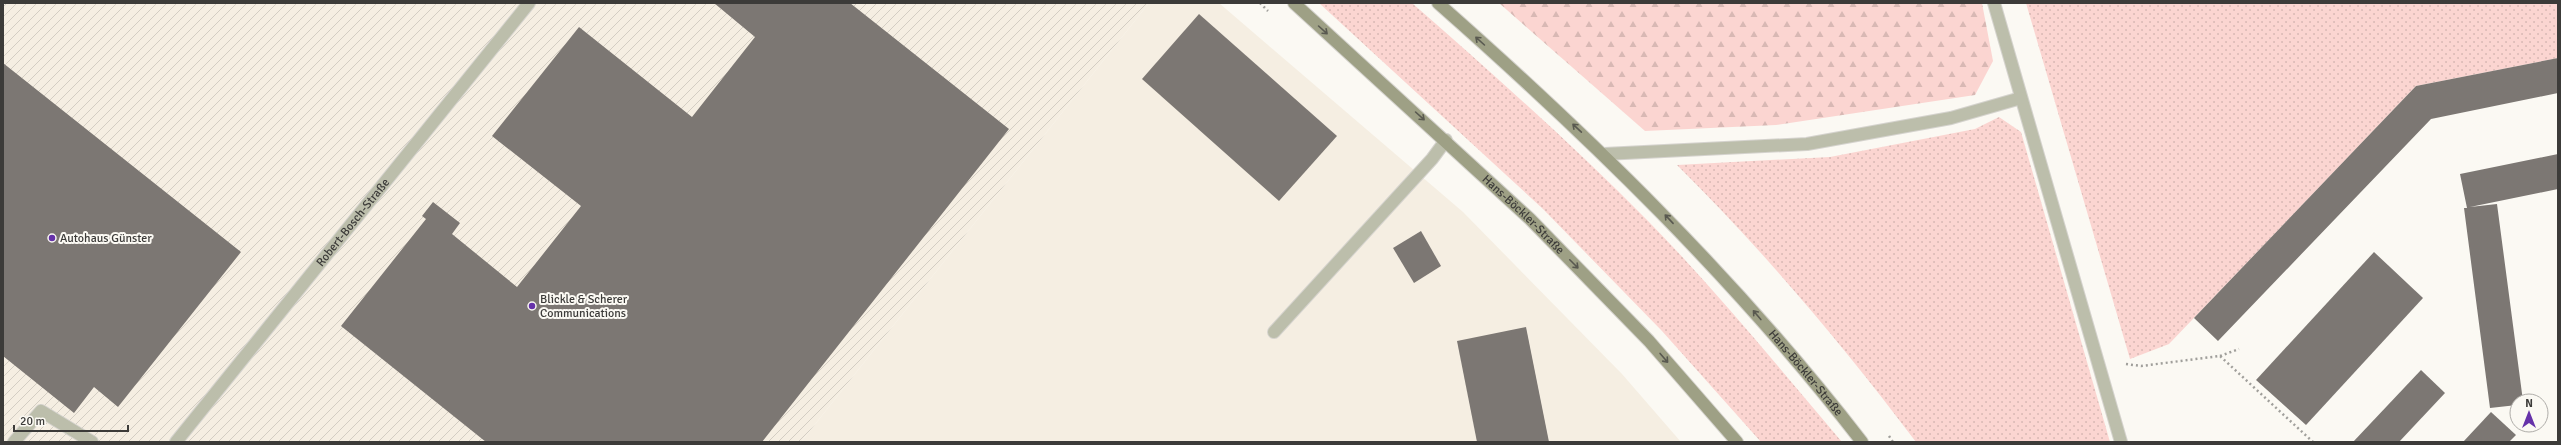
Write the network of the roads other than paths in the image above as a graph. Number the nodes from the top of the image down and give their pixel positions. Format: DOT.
graph roads {
  1 [pos="529,3"];
  2 [pos="1294,3"];
  3 [pos="1438,3"];
  4 [pos="1994,3"];
  5 [pos="2021,98"];
  6 [pos="1446,140"];
  7 [pos="1604,154"];
  8 [pos="1274,332"];
  9 [pos="14,442"];
  10 [pos="92,442"];
  11 [pos="176,442"];
  12 [pos="1737,442"];
  13 [pos="1862,442"];
  14 [pos="2121,442"];
  1 -- 11 [label="street, Robert-Bosch-Straße"];
  2 -- 6 [label="main road, Hans-Böckler-Straße, one-way"];
  7 -- 3 [label="main road, Hans-Böckler-Straße, one-way"];
  4 -- 5 [label="street"];
  5 -- 7 [label="street"];
  5 -- 14 [label="street"];
  6 -- 8 [label="street"];
  6 -- 12 [label="main road, Hans-Böckler-Straße, one-way"];
  13 -- 7 [label="main road, Hans-Böckler-Straße, one-way"];
  9 -- 10 [label="street"];
}
